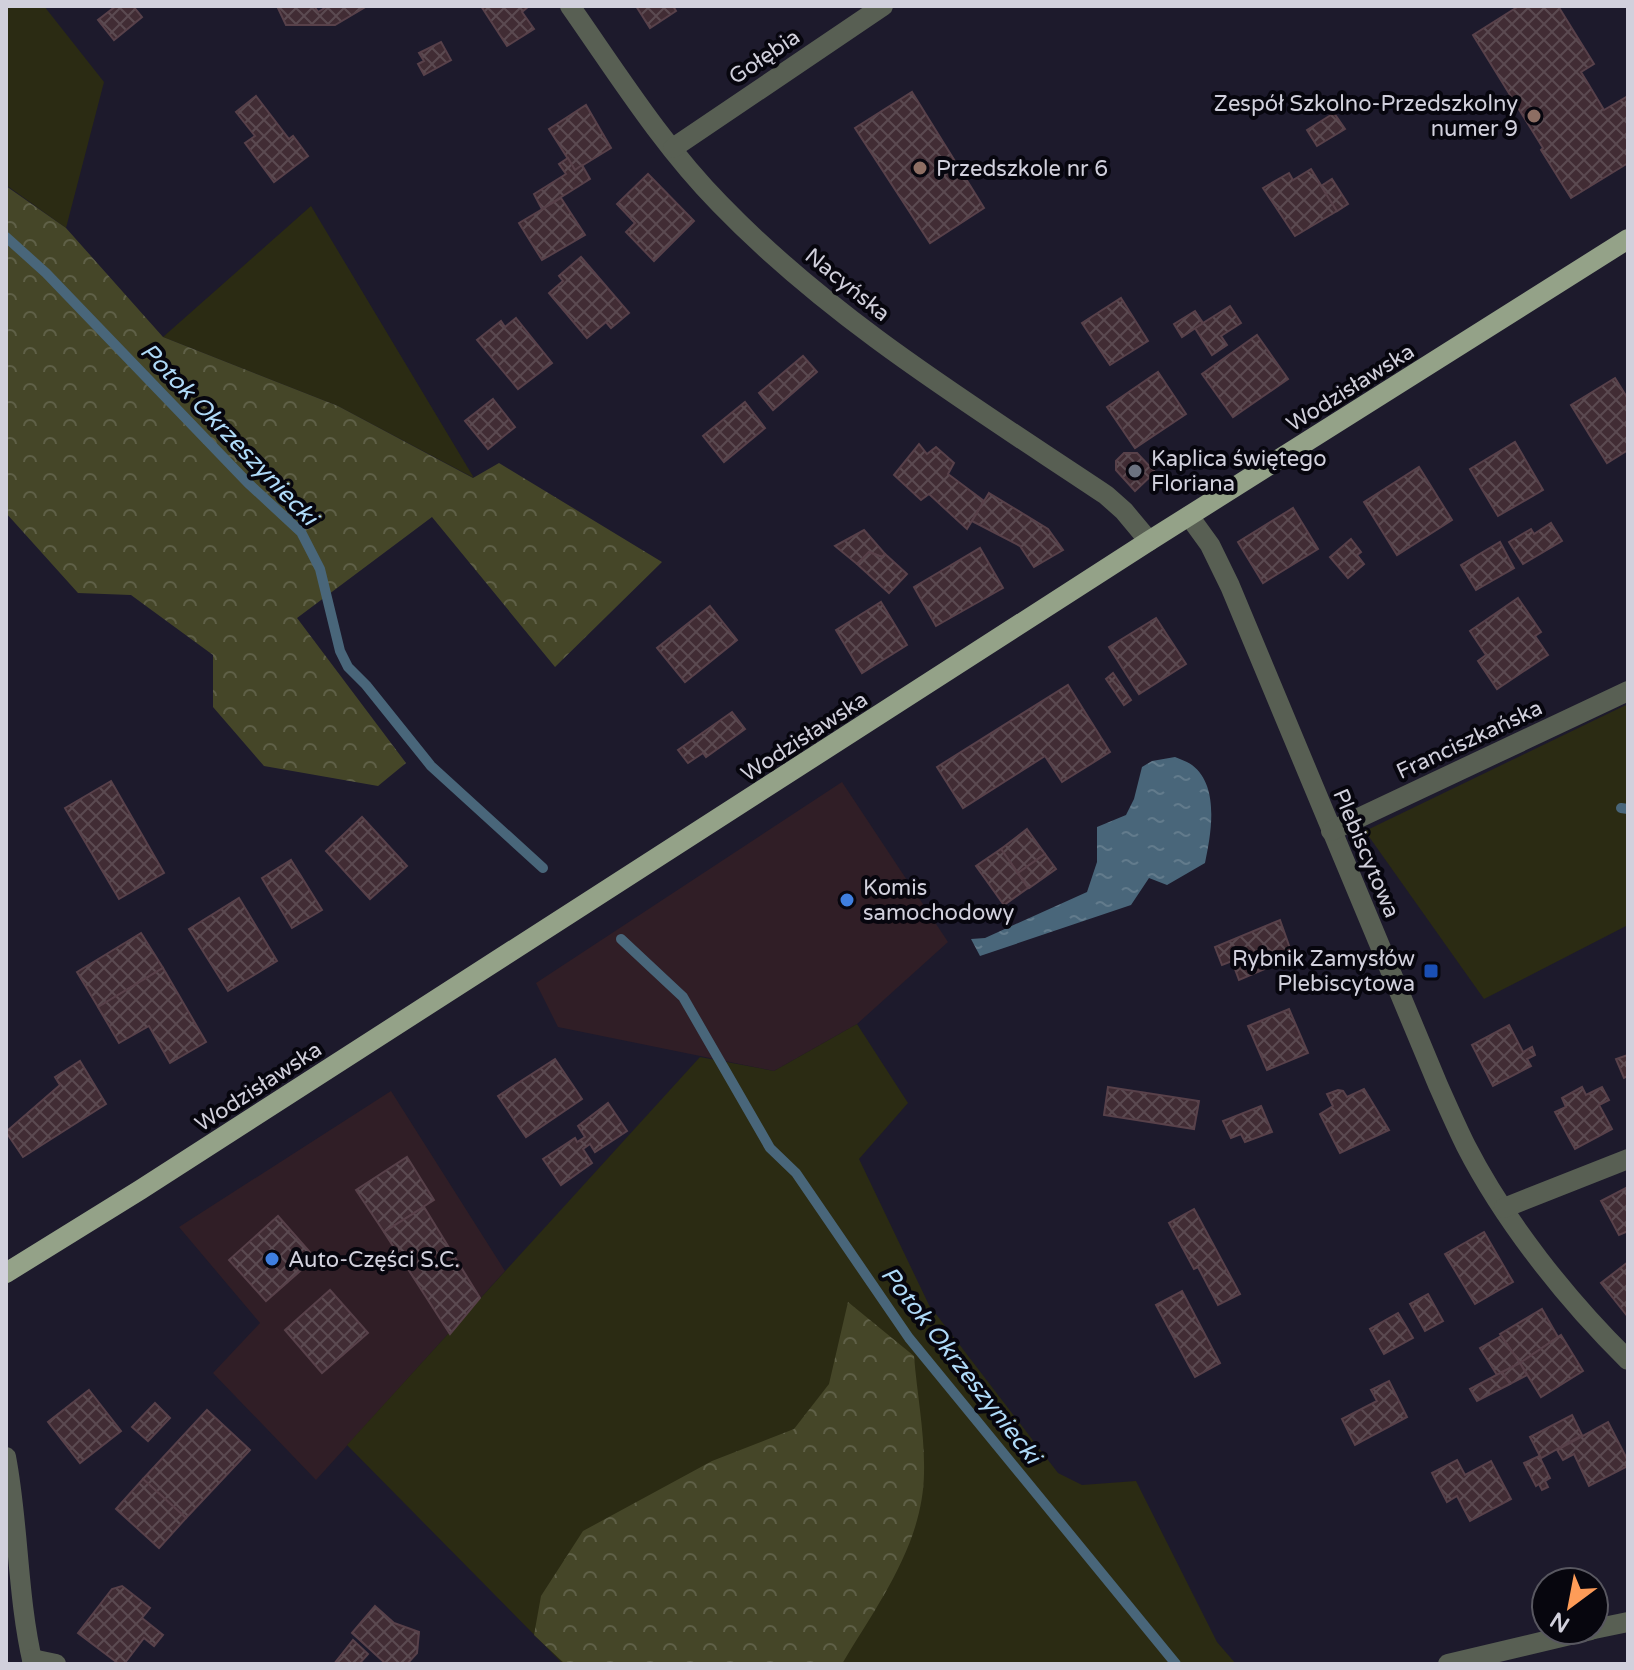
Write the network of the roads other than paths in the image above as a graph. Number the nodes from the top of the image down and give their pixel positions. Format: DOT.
graph roads {
  1 [pos="570,6"];
  2 [pos="883,6"];
  3 [pos="673,148"];
  4 [pos="1628,239"];
  5 [pos="1189,516"];
  6 [pos="1149,541"];
  7 [pos="1628,691"];
  8 [pos="1331,831"];
  9 [pos="1628,1159"];
  10 [pos="1504,1208"];
  11 [pos="6,1273"];
  12 [pos="1628,1360"];
  13 [pos="6,1457"];
  14 [pos="1530,1645"];
  15 [pos="33,1661"];
  16 [pos="56,1664"];
  17 [pos="1448,1664"];
  1 -- 3 [label="street, Nacyńska"];
  2 -- 3 [label="street, Gołębia"];
  3 -- 6 [label="street, Nacyńska"];
  4 -- 5 [label="main road, Wodzisławska"];
  5 -- 6 [label="main road, Wodzisławska"];
  5 -- 8 [label="street, Plebiscytowa"];
  6 -- 11 [label="main road, Wodzisławska"];
  7 -- 8 [label="street, Franciszkańska"];
  8 -- 10 [label="street, Plebiscytowa"];
  9 -- 10 [label="street"];
  10 -- 12 [label="street, Plebiscytowa"];
  13 -- 15 [label="street"];
  14 -- 17 [label="street"];
  15 -- 16 [label="street"];
}
